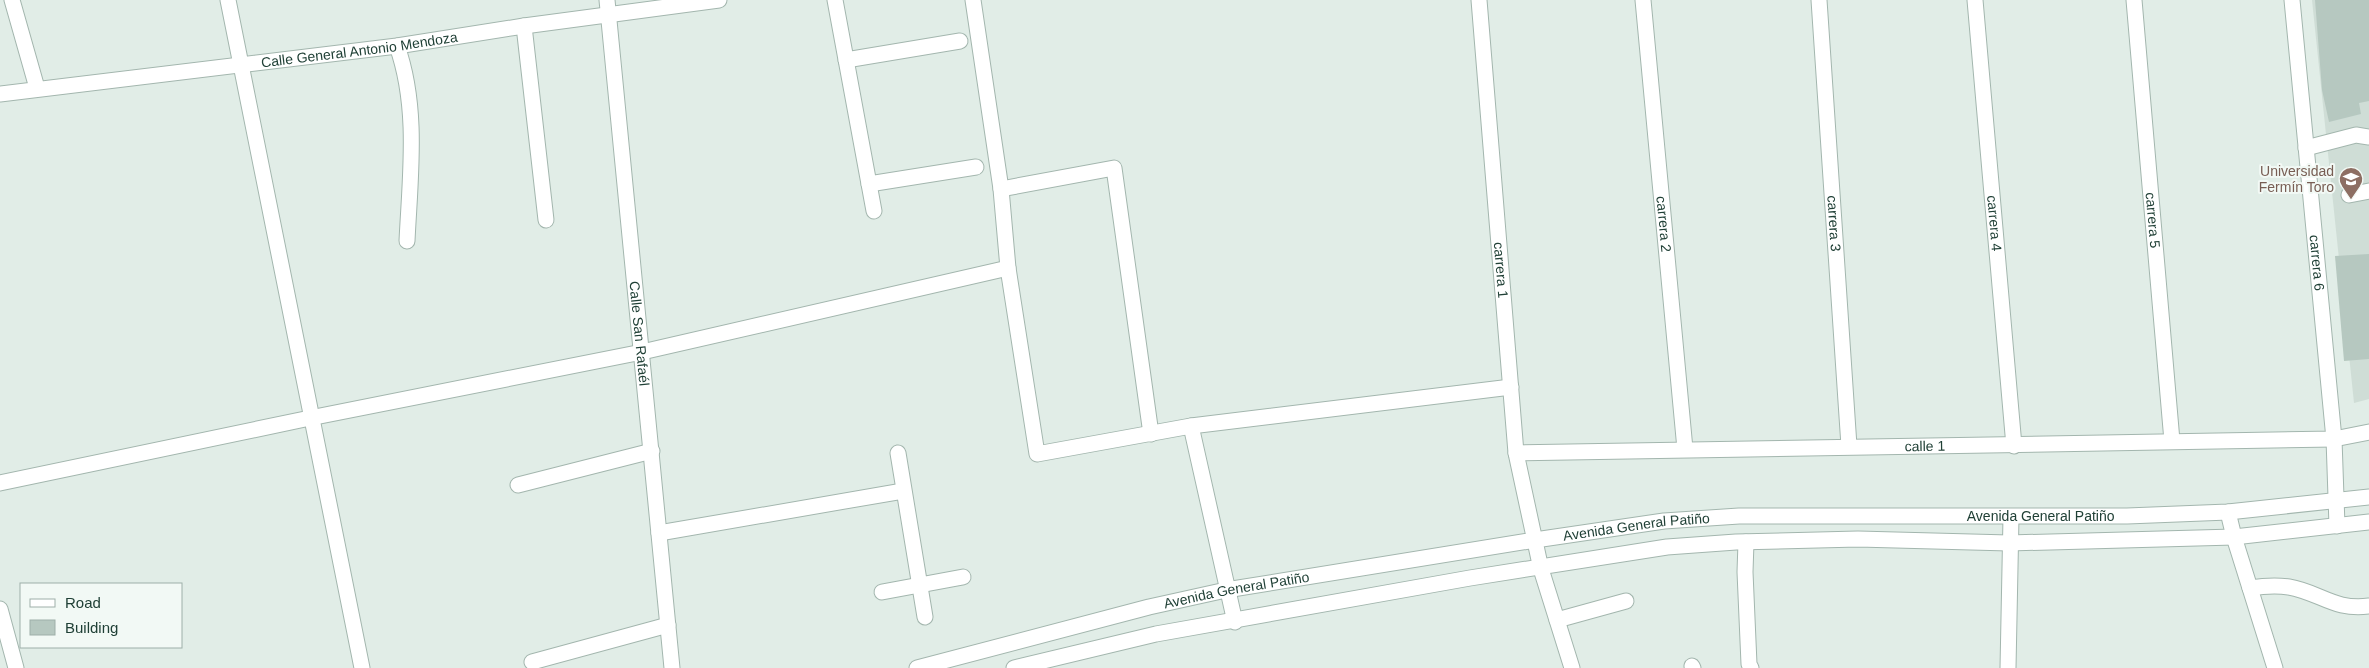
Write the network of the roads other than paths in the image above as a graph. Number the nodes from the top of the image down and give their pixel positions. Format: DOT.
graph roads {
  1 [pos="12,0"];
  2 [pos="228,0"];
  3 [pos="719,0"];
  4 [pos="835,0"];
  5 [pos="973,0"];
  6 [pos="1478,0"];
  7 [pos="1643,0"];
  8 [pos="1818,0"];
  9 [pos="1975,0"];
  10 [pos="2134,0"];
  11 [pos="2292,0"];
  12 [pos="608,7"];
  13 [pos="524,26"];
  14 [pos="960,41"];
  15 [pos="397,46"];
  16 [pos="846,60"];
  17 [pos="241,65"];
  18 [pos="37,88"];
  19 [pos="0,94"];
  20 [pos="2369,137"];
  21 [pos="2306,148"];
  22 [pos="976,167"];
  23 [pos="869,184"];
  24 [pos="1001,189"];
  25 [pos="2369,191"];
  26 [pos="2349,196"];
  27 [pos="874,211"];
  28 [pos="546,220"];
  29 [pos="407,241"];
  30 [pos="1008,268"];
  31 [pos="642,352"];
  32 [pos="1511,387"];
  33 [pos="310,418"];
  34 [pos="1191,426"];
  35 [pos="2369,432"];
  36 [pos="1151,434"];
  37 [pos="2334,439"];
  38 [pos="2172,441"];
  39 [pos="1849,446"];
  40 [pos="2014,446"];
  41 [pos="1685,449"];
  42 [pos="652,452"];
  43 [pos="898,453"];
  44 [pos="1516,453"];
  45 [pos="0,483"];
  46 [pos="518,485"];
  47 [pos="904,491"];
  48 [pos="2369,497"];
  49 [pos="2335,501"];
  50 [pos="2228,512"];
  51 [pos="2011,517"];
  52 [pos="2369,522"];
  53 [pos="2337,526"];
  54 [pos="660,533"];
  55 [pos="2234,537"];
  56 [pos="1535,540"];
  57 [pos="1746,542"];
  58 [pos="2010,543"];
  59 [pos="1541,569"];
  60 [pos="963,577"];
  61 [pos="920,586"];
  62 [pos="2250,588"];
  63 [pos="1226,590"];
  64 [pos="882,592"];
  65 [pos="1626,601"];
  66 [pos="2369,606"];
  67 [pos="0,609"];
  68 [pos="925,617"];
  69 [pos="1557,620"];
  70 [pos="1235,622"];
  71 [pos="668,625"];
  72 [pos="532,662"];
  73 [pos="16,668"];
  74 [pos="362,668"];
  75 [pos="672,668"];
  76 [pos="917,668"];
  77 [pos="1014,668"];
  78 [pos="1572,668"];
  79 [pos="1752,668"];
  80 [pos="2008,668"];
  81 [pos="2275,668"];
  1 -- 18 [label="street"];
  2 -- 17 [label="street"];
  3 -- 12 [label="street, Calle General Antonio Mendoza"];
  4 -- 16 [label="street"];
  5 -- 24 [label="street"];
  6 -- 32 [label="street, carrera 1"];
  7 -- 41 [label="street, carrera 2"];
  8 -- 39 [label="street, carrera 3"];
  9 -- 40 [label="street, carrera 4"];
  10 -- 38 [label="street, carrera 5"];
  11 -- 21 [label="street, carrera 6"];
  12 -- 13 [label="street, Calle General Antonio Mendoza"];
  12 -- 31 [label="street, Calle San Rafaél"];
  13 -- 15 [label="street, Calle General Antonio Mendoza"];
  13 -- 28 [label="street"];
  14 -- 16 [label="street"];
  15 -- 17 [label="street, Calle General Antonio Mendoza"];
  15 -- 29 [label="street"];
  16 -- 23 [label="street"];
  17 -- 18 [label="street, Calle General Antonio Mendoza"];
  17 -- 33 [label="street"];
  18 -- 19 [label="street, Calle General Antonio Mendoza"];
  20 -- 21 [label="street"];
  21 -- 37 [label="street, carrera 6"];
  22 -- 23 [label="street"];
  23 -- 27 [label="street"];
  24 -- 30 [label="street"];
  24 -- 36 [label="street"];
  25 -- 26 [label="street"];
  30 -- 31 [label="street"];
  30 -- 36 [label="street"];
  31 -- 33 [label="street"];
  31 -- 42 [label="street, Calle San Rafaél"];
  32 -- 34 [label="street"];
  32 -- 44 [label="street, carrera 1"];
  33 -- 45 [label="street"];
  33 -- 74 [label="street"];
  34 -- 36 [label="street"];
  34 -- 63 [label="street"];
  35 -- 37 [label="street, calle 1"];
  37 -- 38 [label="street, calle 1"];
  37 -- 49 [label="street, carrera 6"];
  38 -- 40 [label="street, calle 1"];
  39 -- 40 [label="street, calle 1"];
  39 -- 41 [label="street, calle 1"];
  41 -- 44 [label="street, calle 1"];
  42 -- 46 [label="street"];
  42 -- 54 [label="street, Calle San Rafaél"];
  43 -- 47 [label="street"];
  44 -- 56 [label="street, carrera 1"];
  47 -- 54 [label="street"];
  47 -- 61 [label="street"];
  48 -- 49 [label="street, Avenida General Patiño"];
  49 -- 50 [label="street, Avenida General Patiño"];
  49 -- 53 [label="street, carrera 6"];
  50 -- 51 [label="street, Avenida General Patiño"];
  50 -- 55 [label="street"];
  51 -- 56 [label="street, Avenida General Patiño"];
  51 -- 58 [label="street"];
  52 -- 53 [label="street, Avenida General Patiño"];
  53 -- 55 [label="street, Avenida General Patiño"];
  54 -- 71 [label="street, Calle San Rafaél"];
  55 -- 58 [label="street, Avenida General Patiño"];
  55 -- 62 [label="street"];
  56 -- 59 [label="street, carrera 1"];
  56 -- 63 [label="street, Avenida General Patiño"];
  57 -- 58 [label="street, Avenida General Patiño"];
  57 -- 59 [label="street, Avenida General Patiño"];
  57 -- 79 [label="street"];
  58 -- 80 [label="street"];
  59 -- 69 [label="street, carrera 1"];
  59 -- 70 [label="street, Avenida General Patiño"];
  60 -- 61 [label="street"];
  61 -- 64 [label="street"];
  61 -- 68 [label="street"];
  62 -- 66 [label="street"];
  62 -- 81 [label="street"];
  63 -- 70 [label="street"];
  63 -- 76 [label="street, Avenida General Patiño"];
  65 -- 69 [label="street"];
  67 -- 73 [label="street"];
  69 -- 78 [label="street, carrera 1"];
  70 -- 77 [label="street, Avenida General Patiño"];
  71 -- 72 [label="street"];
  71 -- 75 [label="street, Calle San Rafaél"];
}
